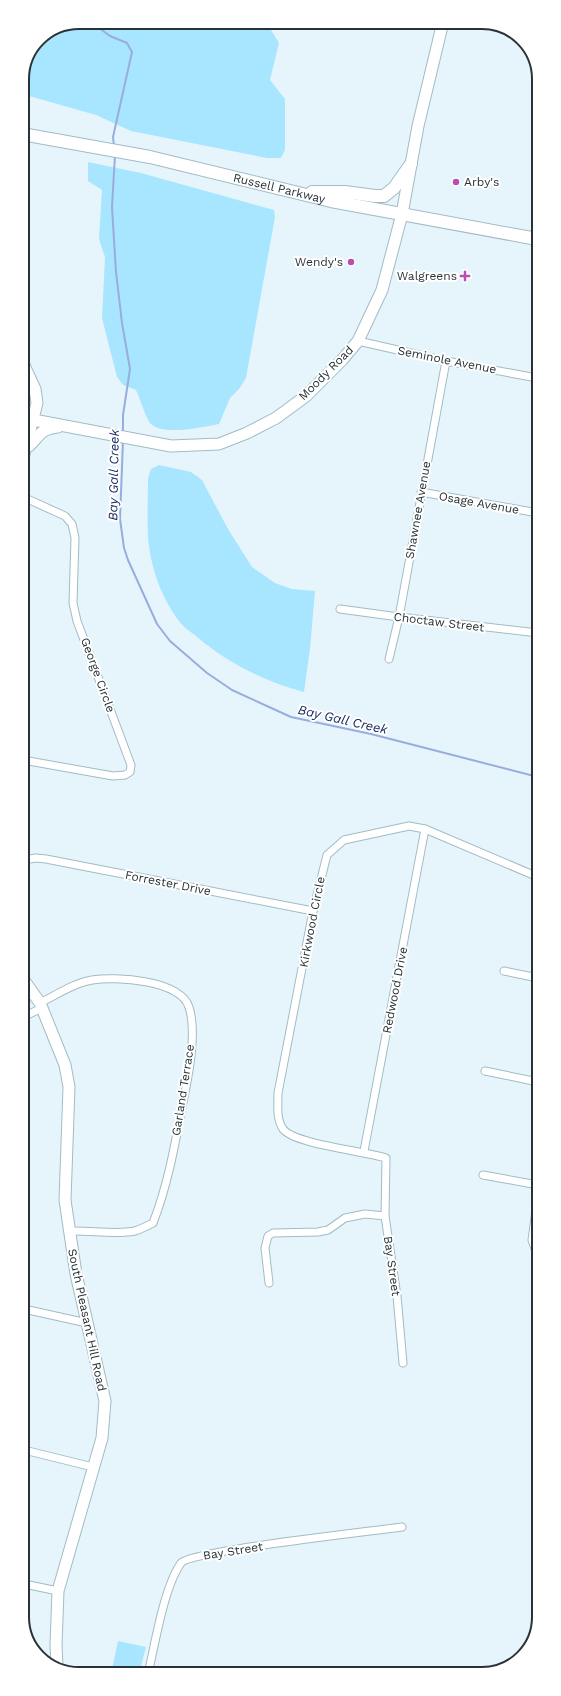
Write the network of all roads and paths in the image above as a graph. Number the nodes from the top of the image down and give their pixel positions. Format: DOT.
graph roads {
  1 [pos="441,29"];
  2 [pos="29,135"];
  3 [pos="411,164"];
  4 [pos="290,192"];
  5 [pos="402,214"];
  6 [pos="532,238"];
  7 [pos="358,341"];
  8 [pos="446,361"];
  9 [pos="29,376"];
  10 [pos="532,377"];
  11 [pos="29,417"];
  12 [pos="29,419"];
  13 [pos="68,427"];
  14 [pos="29,448"];
  15 [pos="421,492"];
  16 [pos="29,500"];
  17 [pos="532,512"];
  18 [pos="340,609"];
  19 [pos="399,618"];
  20 [pos="532,632"];
  21 [pos="389,659"];
  22 [pos="29,761"];
  23 [pos="425,829"];
  24 [pos="29,859"];
  25 [pos="532,874"];
  26 [pos="313,910"];
  27 [pos="504,971"];
  28 [pos="532,977"];
  29 [pos="29,988"];
  30 [pos="41,1006"];
  31 [pos="29,1013"];
  32 [pos="485,1071"];
  33 [pos="532,1081"];
  34 [pos="364,1152"];
  35 [pos="483,1175"];
  36 [pos="532,1184"];
  37 [pos="385,1216"];
  38 [pos="69,1231"];
  39 [pos="268,1283"];
  40 [pos="29,1310"];
  41 [pos="87,1323"];
  42 [pos="403,1363"];
  43 [pos="29,1451"];
  44 [pos="93,1467"];
  45 [pos="402,1527"];
  46 [pos="29,1585"];
  47 [pos="58,1592"];
  48 [pos="56,1661"];
  49 [pos="150,1667"];
  1 -- 3 [label="street, Moody Road"];
  2 -- 4 [label="main road, Russell Parkway"];
  3 -- 4 [label="main road"];
  3 -- 5 [label="street, Moody Road"];
  4 -- 5 [label="main road, Russell Parkway"];
  5 -- 6 [label="main road, Russell Parkway"];
  5 -- 7 [label="street, Moody Road"];
  7 -- 8 [label="street, Seminole Avenue"];
  7 -- 13 [label="street, Moody Road"];
  8 -- 10 [label="street, Seminole Avenue"];
  8 -- 15 [label="street, Shawnee Avenue"];
  9 -- 11 [label="street"];
  12 -- 13 [label="street, Moody Road"];
  13 -- 14 [label="street"];
  15 -- 17 [label="street, Osage Avenue"];
  15 -- 19 [label="street, Shawnee Avenue"];
  16 -- 22 [label="street, George Circle"];
  18 -- 19 [label="street, Choctaw Street"];
  19 -- 20 [label="street, Choctaw Street"];
  19 -- 21 [label="street, Shawnee Avenue"];
  23 -- 25 [label="street, Kirkwood Circle"];
  23 -- 26 [label="street, Kirkwood Circle"];
  23 -- 34 [label="street, Redwood Drive"];
  24 -- 26 [label="street, Forrester Drive"];
  26 -- 34 [label="street, Kirkwood Circle"];
  27 -- 28 [label="street"];
  29 -- 30 [label="street, South Pleasant Hill Road"];
  30 -- 31 [label="street"];
  30 -- 38 [label="street, South Pleasant Hill Road"];
  30 -- 38 [label="street, Garland Terrace"];
  32 -- 33 [label="street"];
  34 -- 37 [label="street, Kirkwood Circle"];
  35 -- 36 [label="street"];
  37 -- 39 [label="street"];
  37 -- 42 [label="street, Bay Street"];
  38 -- 41 [label="street, South Pleasant Hill Road"];
  40 -- 41 [label="street"];
  41 -- 44 [label="street, South Pleasant Hill Road"];
  43 -- 44 [label="street"];
  44 -- 47 [label="street, South Pleasant Hill Road"];
  45 -- 49 [label="street, Bay Street"];
  46 -- 47 [label="street"];
  47 -- 48 [label="street, South Pleasant Hill Road"];
}
